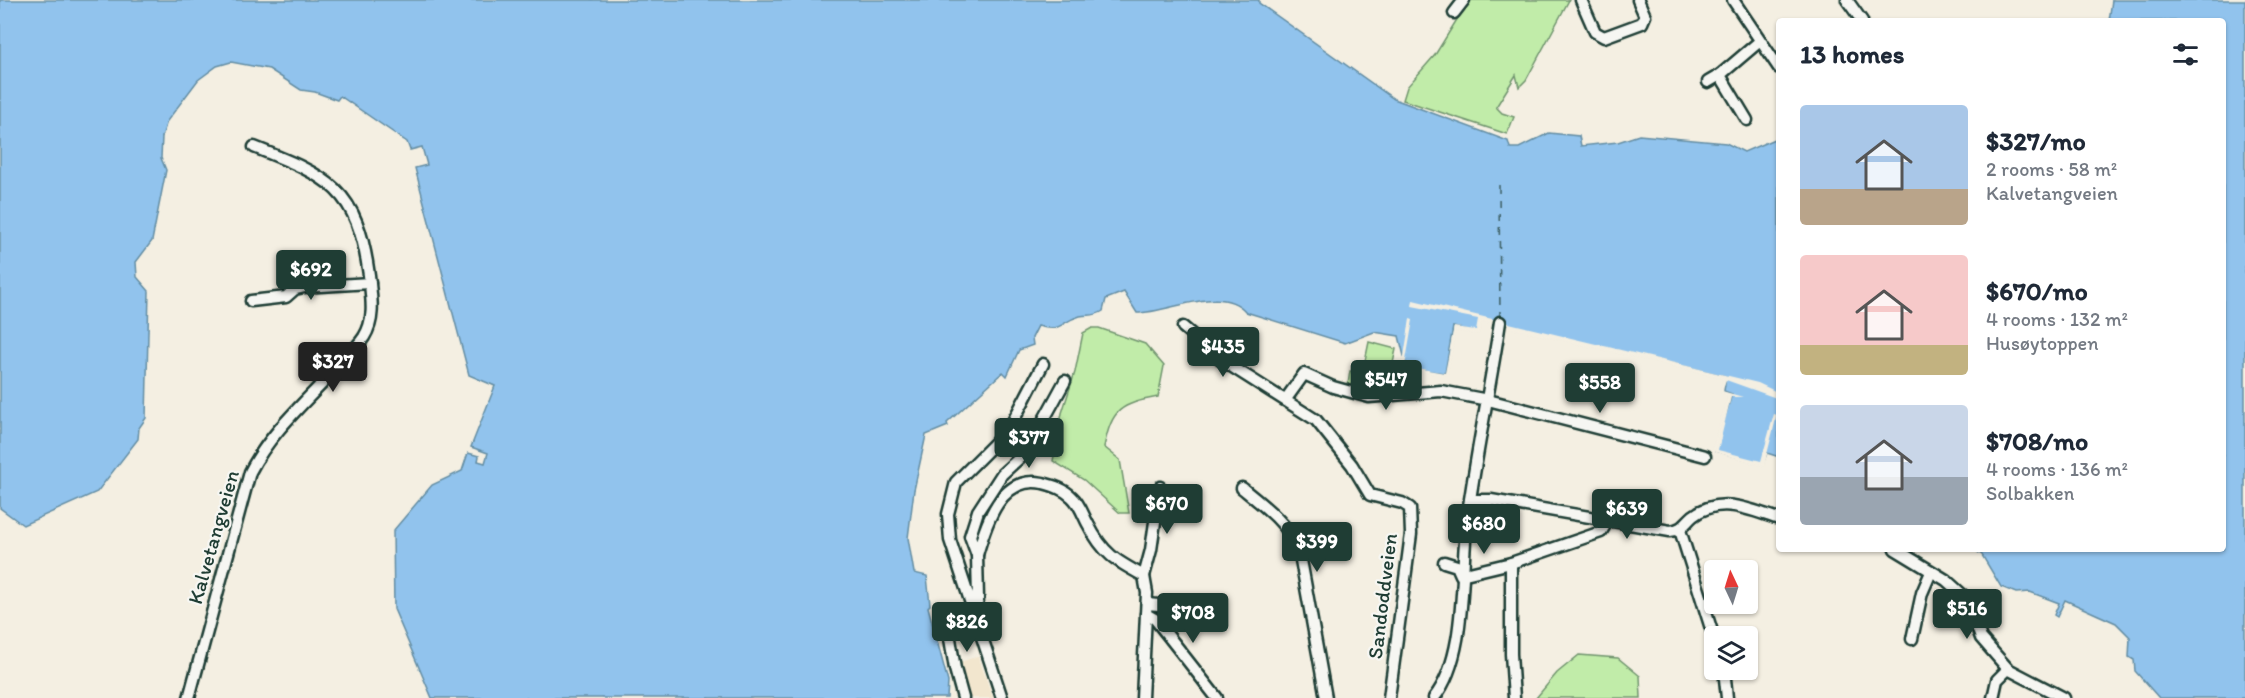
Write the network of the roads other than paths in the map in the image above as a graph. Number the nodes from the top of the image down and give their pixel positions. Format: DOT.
graph roads {
  1 [pos="1464,0"];
  2 [pos="1581,0"];
  3 [pos="1638,0"];
  4 [pos="1733,0"];
  5 [pos="1847,0"];
  6 [pos="1454,13"];
  7 [pos="1860,18"];
  8 [pos="1760,41"];
  9 [pos="1776,64"];
  10 [pos="1720,75"];
  11 [pos="1708,82"];
  12 [pos="1747,120"];
  13 [pos="254,147"];
  14 [pos="369,283"];
  15 [pos="251,301"];
  16 [pos="1500,322"];
  17 [pos="1183,327"];
  18 [pos="1043,364"];
  19 [pos="1065,381"];
  20 [pos="1286,399"];
  21 [pos="1488,400"];
  22 [pos="1706,456"];
  23 [pos="1160,487"];
  24 [pos="1242,488"];
  25 [pos="1470,500"];
  26 [pos="1776,518"];
  27 [pos="1607,522"];
  28 [pos="1680,530"];
  29 [pos="1900,552"];
  30 [pos="977,555"];
  31 [pos="1444,562"];
  32 [pos="1511,563"];
  33 [pos="1931,572"];
  34 [pos="1461,575"];
  35 [pos="1144,576"];
  36 [pos="1147,609"];
  37 [pos="974,610"];
  38 [pos="946,614"];
  39 [pos="1207,619"];
  40 [pos="1710,626"];
  41 [pos="1912,639"];
  42 [pos="2008,669"];
  43 [pos="1725,680"];
  44 [pos="189,698"];
  45 [pos="963,698"];
  46 [pos="1002,698"];
  47 [pos="1142,698"];
  48 [pos="1217,698"];
  49 [pos="1326,698"];
  50 [pos="1389,698"];
  51 [pos="1434,698"];
  52 [pos="1514,698"];
  53 [pos="1727,698"];
  54 [pos="1993,698"];
  55 [pos="2064,698"];
  1 -- 6 [label="street"];
  2 -- 3 [label="street"];
  4 -- 8 [label="street"];
  5 -- 7 [label="street"];
  8 -- 9 [label="street"];
  8 -- 10 [label="street"];
  10 -- 11 [label="street"];
  10 -- 12 [label="street"];
  13 -- 14 [label="street, Kalvetangveien"];
  14 -- 15 [label="street"];
  14 -- 44 [label="street, Kalvetangveien"];
  16 -- 21 [label="street"];
  17 -- 20 [label="street, Sandoddveien"];
  18 -- 37 [label="street"];
  19 -- 30 [label="street"];
  20 -- 21 [label="street"];
  20 -- 50 [label="street, Sandoddveien"];
  21 -- 22 [label="street"];
  21 -- 25 [label="street"];
  23 -- 35 [label="street"];
  24 -- 49 [label="street"];
  25 -- 27 [label="street"];
  25 -- 34 [label="street"];
  26 -- 28 [label="street"];
  27 -- 28 [label="street"];
  27 -- 32 [label="street"];
  28 -- 40 [label="street"];
  29 -- 33 [label="street"];
  30 -- 35 [label="street"];
  30 -- 37 [label="street"];
  31 -- 34 [label="street"];
  32 -- 34 [label="street"];
  32 -- 52 [label="street"];
  33 -- 41 [label="street"];
  33 -- 42 [label="street"];
  34 -- 51 [label="street"];
  35 -- 36 [label="street"];
  36 -- 39 [label="street"];
  36 -- 47 [label="street"];
  36 -- 48 [label="street"];
  37 -- 46 [label="street"];
  38 -- 45 [label="street"];
  42 -- 54 [label="street"];
  42 -- 55 [label="street"];
  43 -- 53 [label="street"];
}
